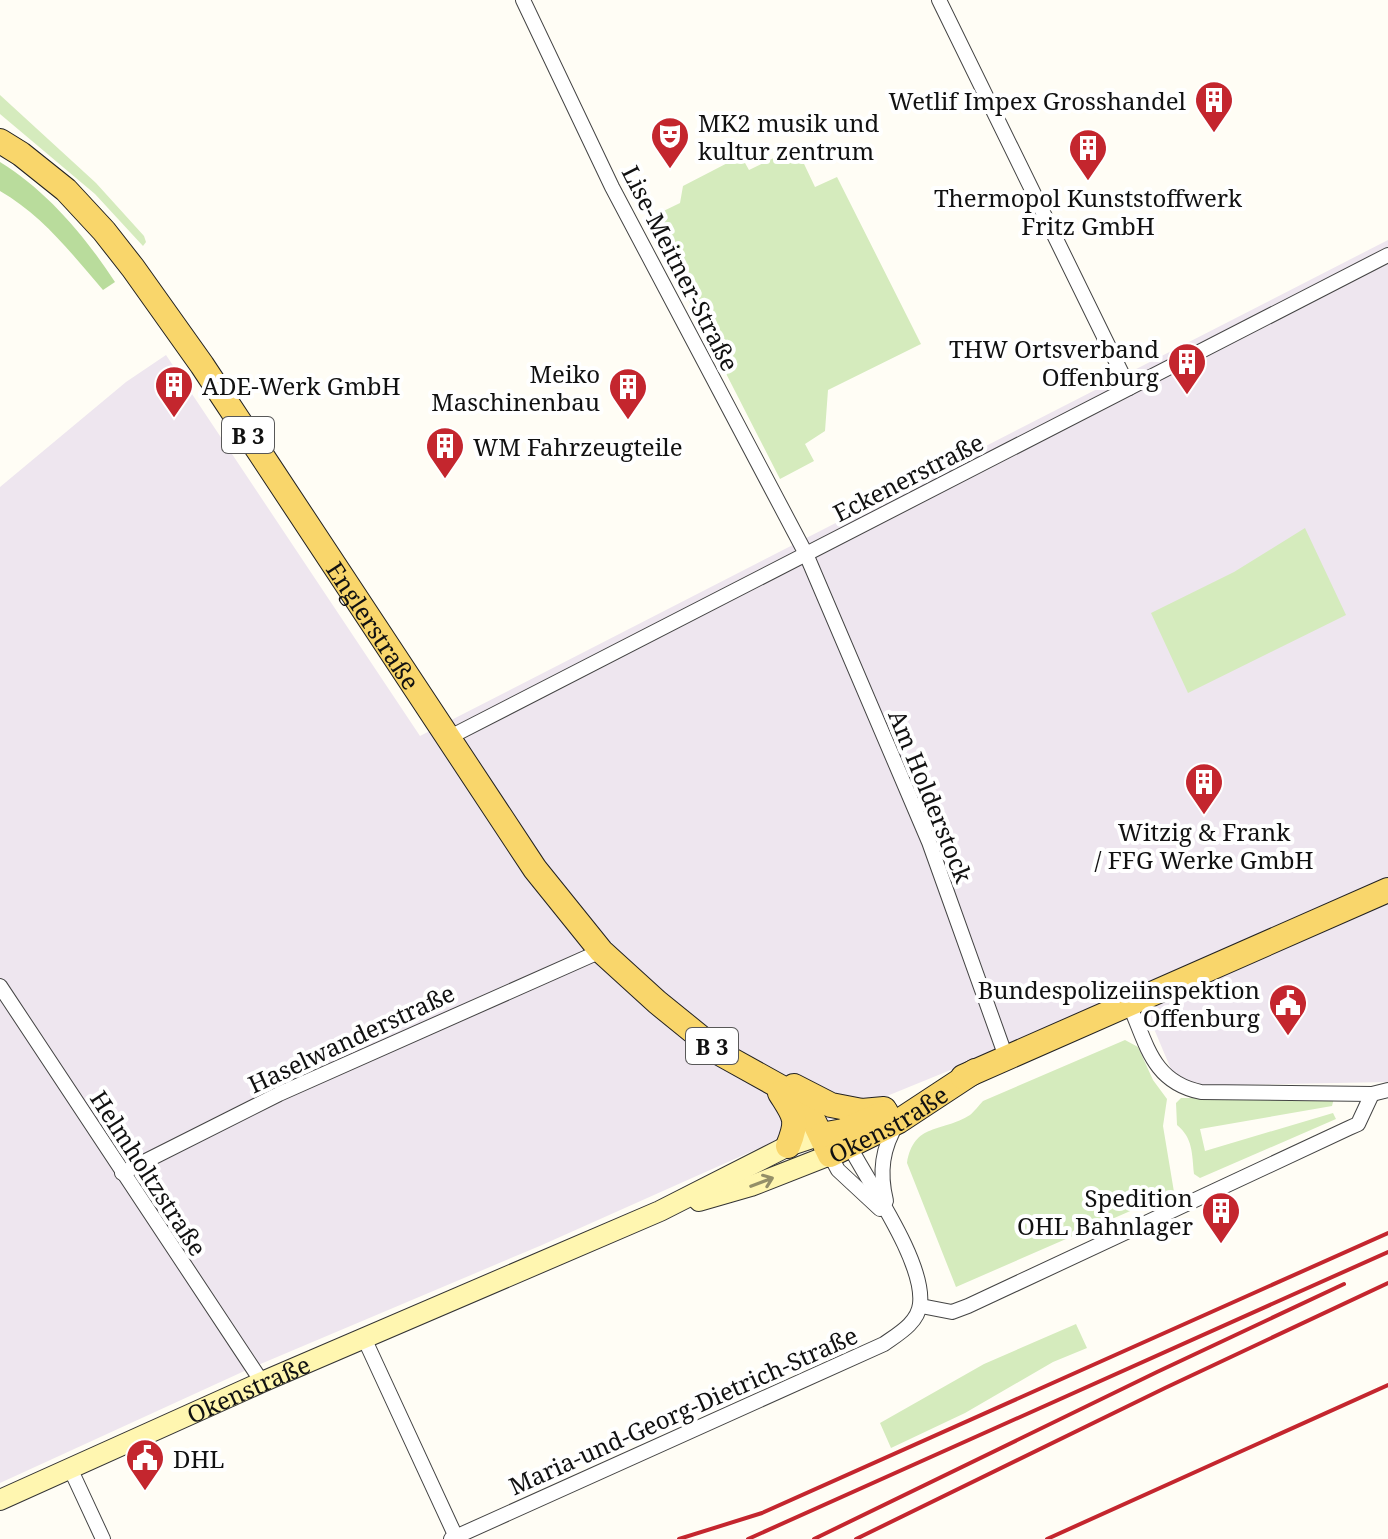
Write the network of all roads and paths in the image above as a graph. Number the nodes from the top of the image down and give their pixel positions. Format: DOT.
graph roads {
  1 [pos="523,0"];
  2 [pos="939,0"];
  3 [pos="0,141"];
  4 [pos="1388,255"];
  5 [pos="1129,388"];
  6 [pos="806,554"];
  7 [pos="448,738"];
  8 [pos="1388,890"];
  9 [pos="601,951"];
  10 [pos="0,986"];
  11 [pos="1129,1004"];
  12 [pos="1006,1057"];
  13 [pos="772,1081"];
  14 [pos="1388,1090"];
  15 [pos="1372,1094"];
  16 [pos="831,1105"];
  17 [pos="897,1114"];
  18 [pos="836,1142"];
  19 [pos="788,1146"];
  20 [pos="122,1173"];
  21 [pos="660,1211"];
  22 [pos="889,1217"];
  23 [pos="921,1306"];
  24 [pos="364,1338"];
  25 [pos="262,1382"];
  26 [pos="70,1468"];
  27 [pos="0,1500"];
  28 [pos="454,1538"];
  29 [pos="103,1539"];
  1 -- 6 [label="street, Lise-Meitner-Straße"];
  2 -- 5 [label="street"];
  3 -- 7 [label="main road, Englerstraße / B 3"];
  4 -- 5 [label="street, Eckenerstraße"];
  5 -- 6 [label="street, Eckenerstraße"];
  6 -- 7 [label="street, Eckenerstraße"];
  6 -- 12 [label="street, Am Holderstock"];
  7 -- 9 [label="main road, Englerstraße / B 3"];
  8 -- 11 [label="main road, Okenstraße / B 3"];
  9 -- 13 [label="main road, Englerstraße / B 3"];
  9 -- 20 [label="street, Haselwanderstraße"];
  10 -- 20 [label="street, Helmholtzstraße"];
  11 -- 12 [label="main road, Okenstraße / B 3"];
  11 -- 15 [label="street"];
  12 -- 17 [label="main road, Okenstraße / B 3"];
  13 -- 16 [label="main road, Englerstraße / B 3"];
  13 -- 18 [label="main road, Englerstraße / B 3"];
  13 -- 19 [label="main road, Englerstraße / B 3"];
  14 -- 15 [label="street"];
  15 -- 23 [label="street"];
  16 -- 17 [label="main road, Englerstraße / B 3"];
  16 -- 18 [label="main road"];
  17 -- 18 [label="main road, Okenstraße / B 3"];
  17 -- 22 [label="street"];
  18 -- 19 [label="main road, Okenstraße / B 3"];
  21 -- 18 [label="main road, Okenstraße, one-way"];
  18 -- 22 [label="street"];
  18 -- 22 [label="street"];
  19 -- 21 [label="main road, Okenstraße"];
  20 -- 25 [label="street, Helmholtzstraße"];
  21 -- 24 [label="main road, Okenstraße"];
  22 -- 23 [label="street"];
  23 -- 28 [label="street, Maria-und-Georg-Dietrich-Straße"];
  24 -- 25 [label="main road, Okenstraße"];
  24 -- 28 [label="street"];
  25 -- 26 [label="main road, Okenstraße"];
  26 -- 27 [label="main road, Okenstraße"];
  26 -- 29 [label="street"];
}
